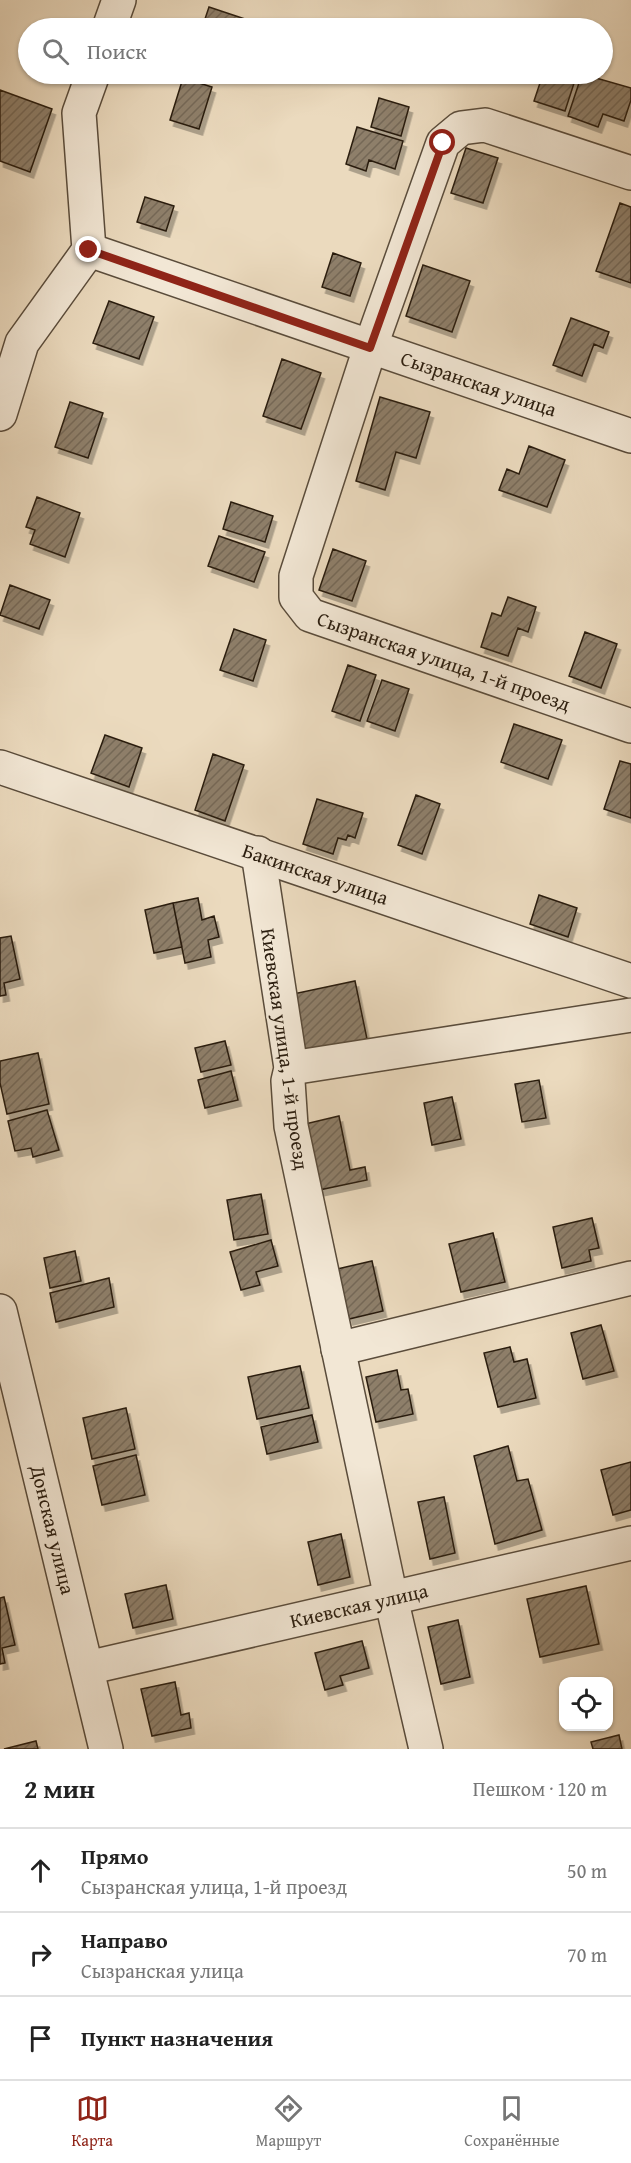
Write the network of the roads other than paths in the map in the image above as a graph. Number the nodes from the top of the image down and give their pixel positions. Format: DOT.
graph roads {
  1 [pos="119,0"];
  2 [pos="113,18"];
  3 [pos="89,84"];
  4 [pos="631,173"];
  5 [pos="89,250"];
  6 [pos="370,348"];
  7 [pos="0,414"];
  8 [pos="631,436"];
  9 [pos="631,726"];
  10 [pos="0,767"];
  11 [pos="258,853"];
  12 [pos="631,981"];
  13 [pos="631,1015"];
  14 [pos="291,1068"];
  15 [pos="631,1278"];
  16 [pos="0,1311"];
  17 [pos="338,1349"];
  18 [pos="631,1543"];
  19 [pos="392,1598"];
  20 [pos="87,1668"];
  21 [pos="106,1749"];
  22 [pos="426,1749"];
  1 -- 2 [label="street"];
  3 -- 5 [label="street"];
  4 -- 6 [label="street, Сызранская улица, 1-й проезд"];
  5 -- 6 [label="street, Сызранская улица"];
  5 -- 7 [label="street"];
  6 -- 8 [label="street, Сызранская улица"];
  6 -- 9 [label="street, Сызранская улица, 1-й проезд"];
  10 -- 11 [label="street, Бакинская улица"];
  11 -- 12 [label="street, Бакинская улица"];
  11 -- 14 [label="street, Киевская улица, 1-й проезд"];
  13 -- 14 [label="street"];
  14 -- 17 [label="street, Киевская улица, 1-й проезд"];
  15 -- 17 [label="street"];
  16 -- 20 [label="street, Донская улица"];
  17 -- 19 [label="street, Киевская улица, 1-й проезд"];
  18 -- 19 [label="street, Киевская улица"];
  19 -- 20 [label="street, Киевская улица"];
  19 -- 22 [label="street, Киевская улица, 1-й проезд"];
  20 -- 21 [label="street, Донская улица"];
}
